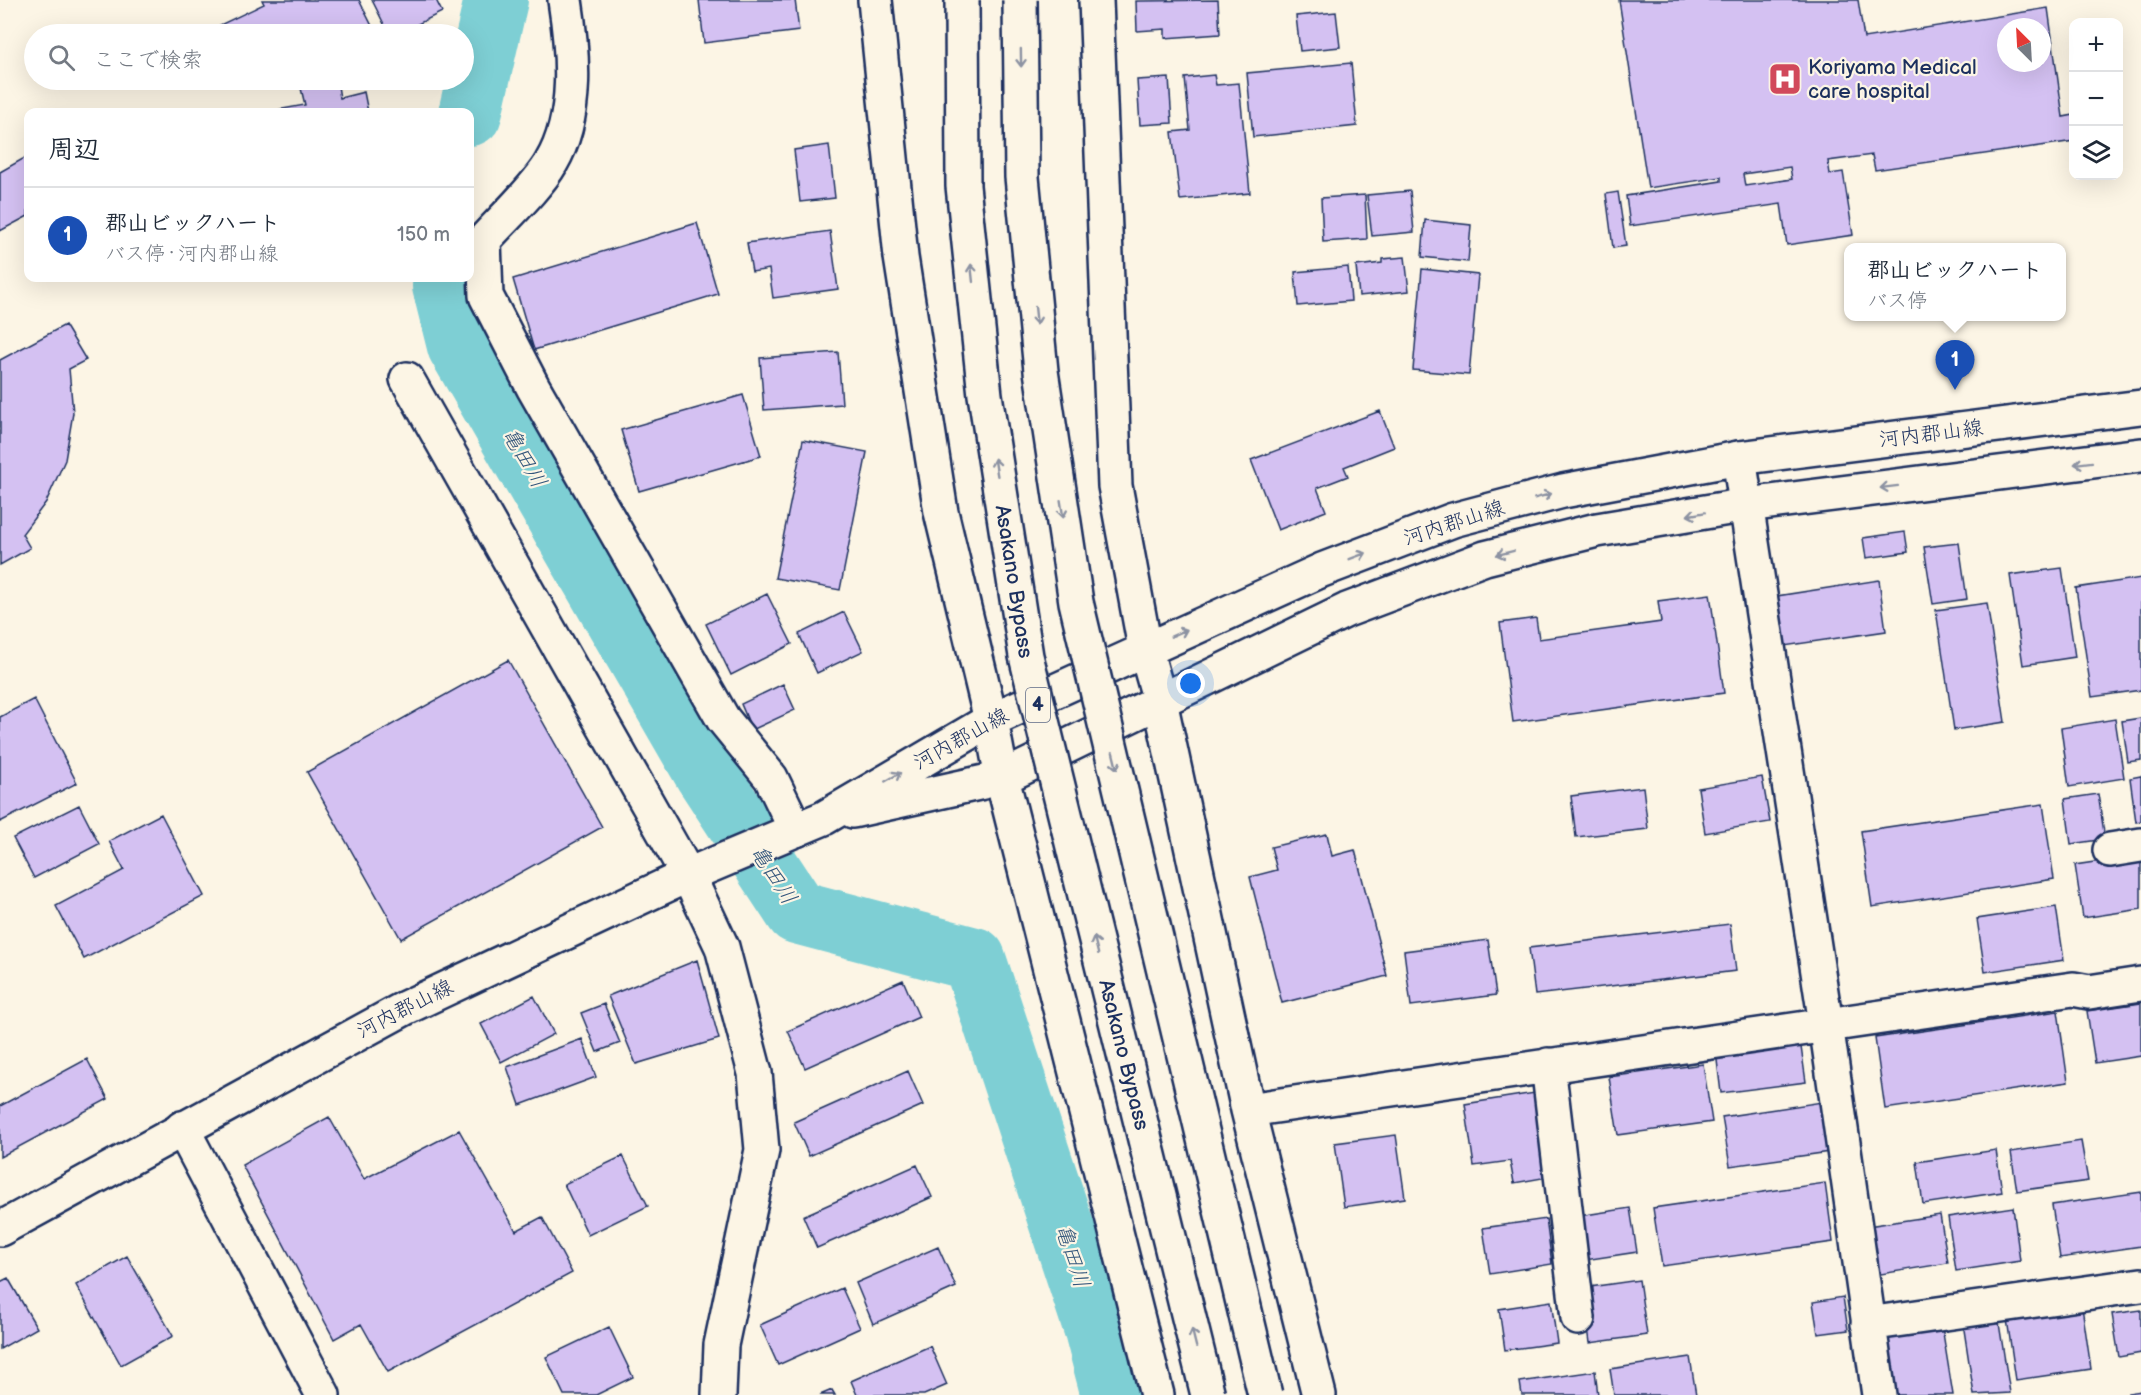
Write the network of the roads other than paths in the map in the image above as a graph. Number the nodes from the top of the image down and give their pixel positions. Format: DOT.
graph roads {
  1 [pos="565,0"];
  2 [pos="875,0"];
  3 [pos="962,0"];
  4 [pos="1020,0"];
  5 [pos="1096,0"];
  6 [pos="407,379"];
  7 [pos="2141,407"];
  8 [pos="2141,455"];
  9 [pos="1739,458"];
  10 [pos="1747,505"];
  11 [pos="1145,648"];
  12 [pos="1160,701"];
  13 [pos="991,720"];
  14 [pos="1002,778"];
  15 [pos="810,824"];
  16 [pos="688,875"];
  17 [pos="2141,984"];
  18 [pos="1826,1024"];
  19 [pos="1548,1065"];
  20 [pos="1248,1110"];
  21 [pos="182,1128"];
  22 [pos="0,1229"];
  23 [pos="2141,1285"];
  24 [pos="1578,1318"];
  25 [pos="1868,1324"];
  26 [pos="323,1395"];
  27 [pos="719,1395"];
  28 [pos="1156,1395"];
  29 [pos="1208,1395"];
  30 [pos="1265,1395"];
  31 [pos="1319,1395"];
  32 [pos="1879,1395"];
  1 -- 15 [label="main road"];
  2 -- 13 [label="main road"];
  29 -- 3 [label="main road, Asakano Bypass / 4, one-way, bridge"];
  4 -- 30 [label="main road, one-way, bridge"];
  5 -- 11 [label="main road"];
  6 -- 16 [label="main road"];
  7 -- 9 [label="main road, 河内郡山線"];
  8 -- 10 [label="main road, 河内郡山線, one-way"];
  9 -- 10 [label="main road"];
  11 -- 9 [label="main road, 河内郡山線, one-way"];
  10 -- 12 [label="main road, 河内郡山線, one-way"];
  10 -- 18 [label="main road"];
  11 -- 12 [label="main road"];
  11 -- 13 [label="main road, 河内郡山線"];
  12 -- 14 [label="main road, 河内郡山線"];
  12 -- 20 [label="main road"];
  13 -- 14 [label="main road"];
  15 -- 13 [label="main road, 河内郡山線, one-way"];
  14 -- 15 [label="main road, 河内郡山線"];
  14 -- 28 [label="main road"];
  15 -- 16 [label="main road, 河内郡山線"];
  16 -- 21 [label="main road, 河内郡山線"];
  16 -- 27 [label="main road"];
  17 -- 18 [label="main road"];
  18 -- 19 [label="main road"];
  18 -- 25 [label="main road"];
  19 -- 20 [label="main road"];
  19 -- 24 [label="main road"];
  20 -- 31 [label="main road"];
  21 -- 22 [label="main road, 河内郡山線"];
  21 -- 26 [label="main road"];
  23 -- 25 [label="main road"];
  25 -- 32 [label="main road"];
}
